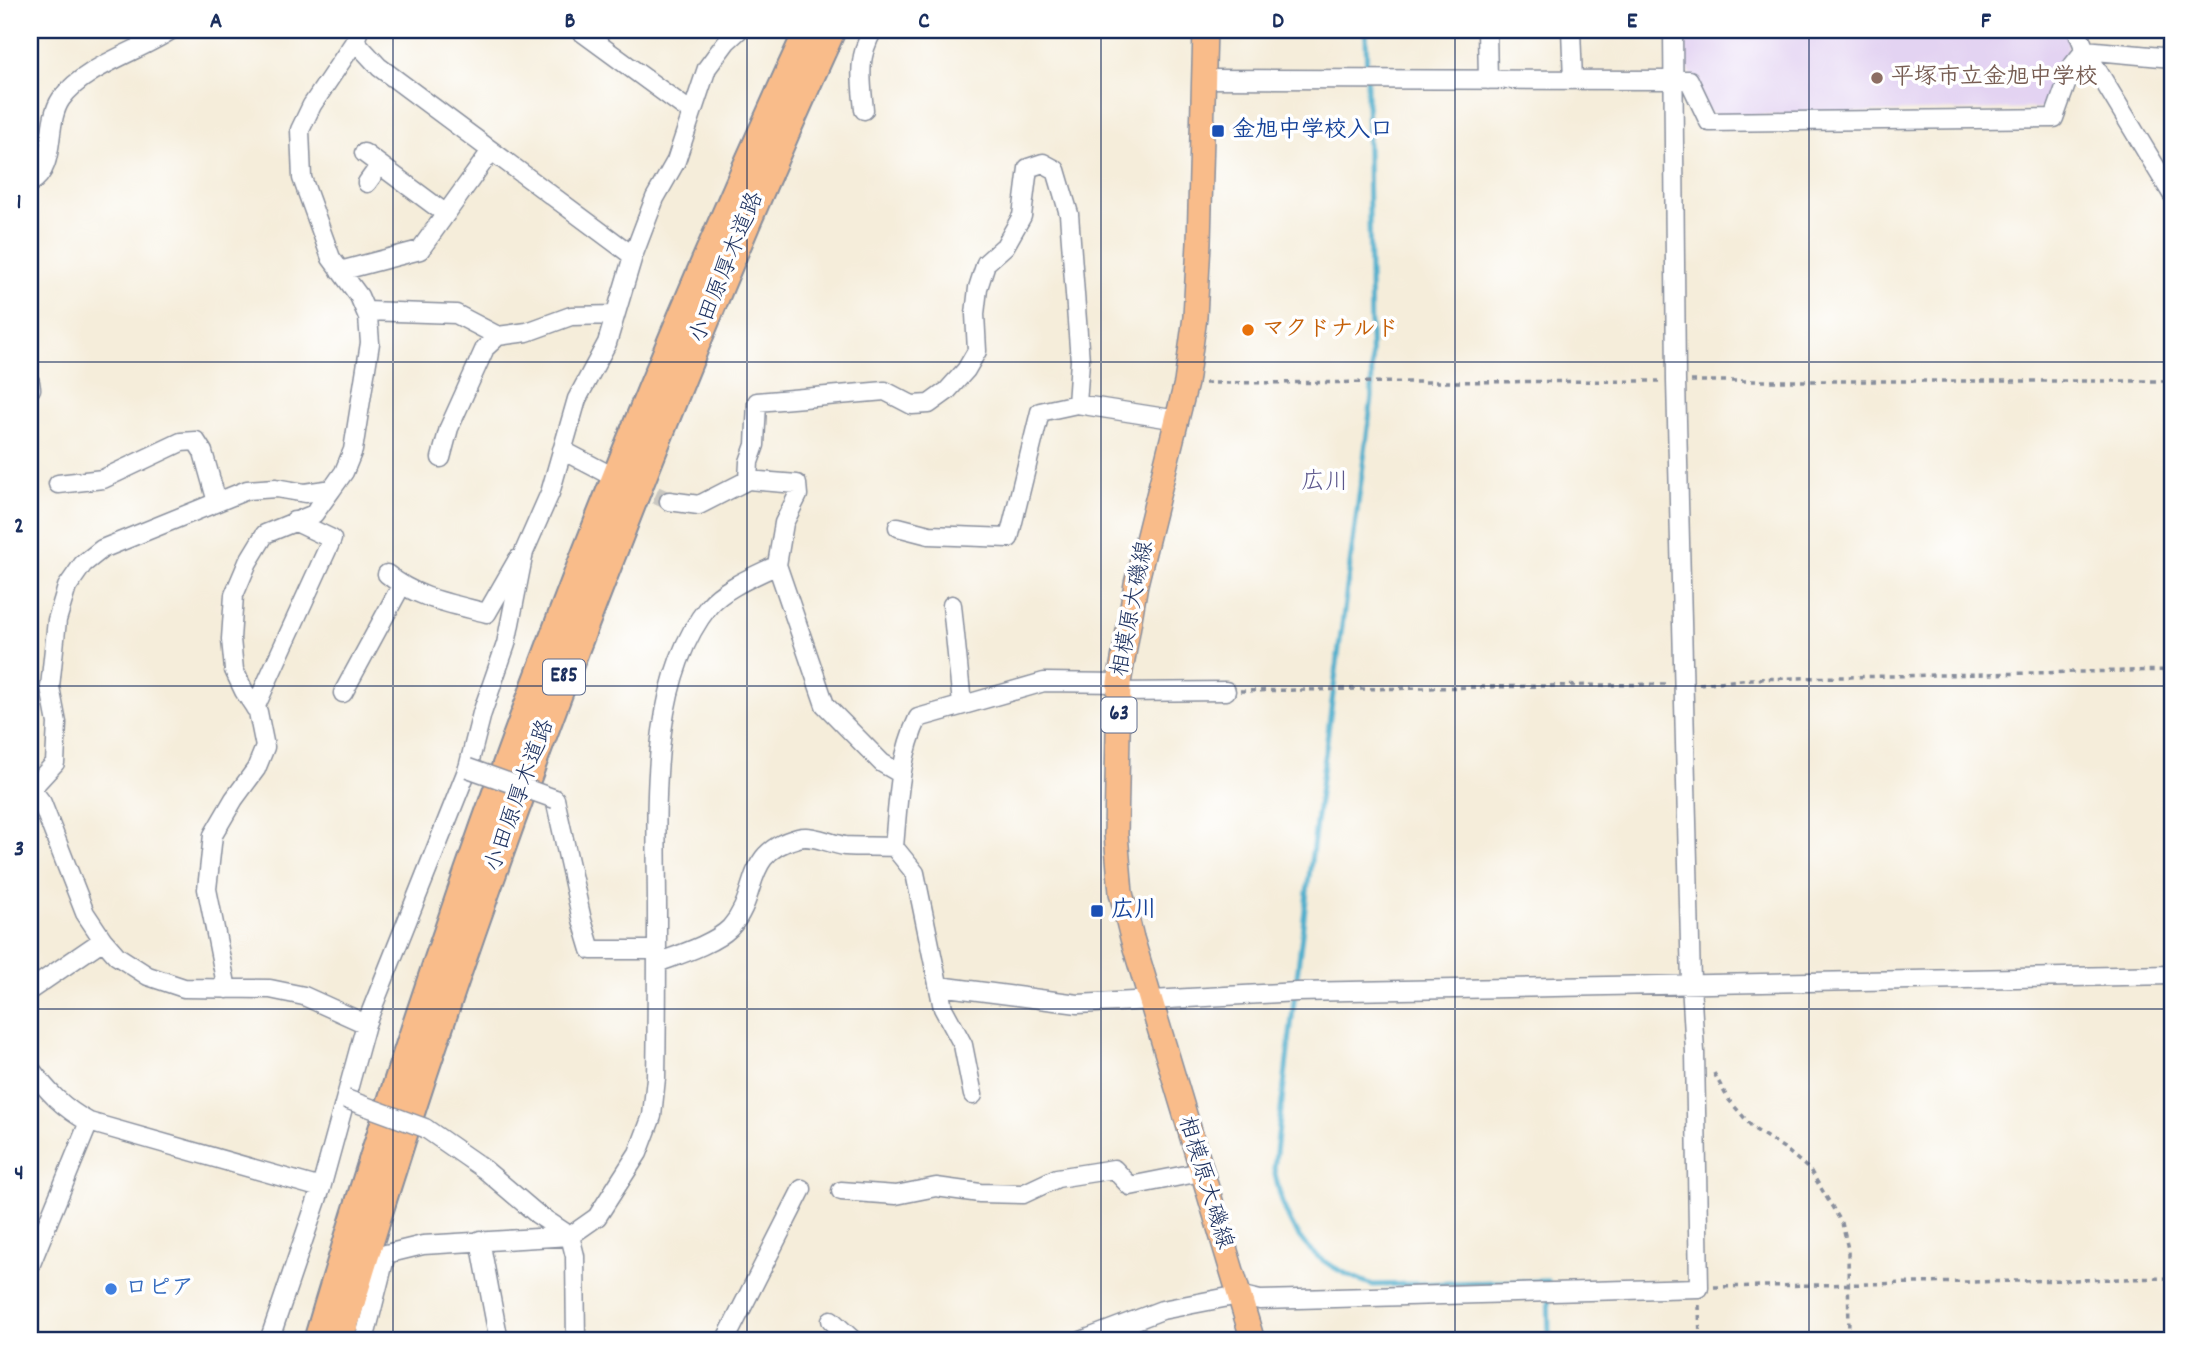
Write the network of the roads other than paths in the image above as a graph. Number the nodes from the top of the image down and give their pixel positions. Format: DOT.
graph roads {
  1 [pos="137,30"];
  2 [pos="171,30"];
  3 [pos="579,30"];
  4 [pos="739,30"];
  5 [pos="808,30"];
  6 [pos="832,30"];
  7 [pos="873,30"];
  8 [pos="1205,30"];
  9 [pos="1487,30"];
  10 [pos="1572,30"];
  11 [pos="1673,30"];
  12 [pos="2077,30"];
  13 [pos="357,36"];
  14 [pos="151,43"];
  15 [pos="2085,50"];
  16 [pos="2172,58"];
  17 [pos="1203,79"];
  18 [pos="1488,80"];
  19 [pos="1573,80"];
  20 [pos="1674,80"];
  21 [pos="864,110"];
  22 [pos="691,112"];
  23 [pos="491,151"];
  24 [pos="364,153"];
  25 [pos="380,165"];
  26 [pos="30,183"];
  27 [pos="367,183"];
  28 [pos="2172,194"];
  29 [pos="446,214"];
  30 [pos="634,256"];
  31 [pos="341,271"];
  32 [pos="366,311"];
  33 [pos="615,315"];
  34 [pos="498,336"];
  35 [pos="1077,404"];
  36 [pos="1178,420"];
  37 [pos="562,450"];
  38 [pos="441,458"];
  39 [pos="606,473"];
  40 [pos="748,480"];
  41 [pos="58,484"];
  42 [pos="332,489"];
  43 [pos="669,501"];
  44 [pos="217,502"];
  45 [pos="294,521"];
  46 [pos="898,527"];
  47 [pos="524,552"];
  48 [pos="777,565"];
  49 [pos="387,574"];
  50 [pos="401,586"];
  51 [pos="952,605"];
  52 [pos="1119,687"];
  53 [pos="1226,691"];
  54 [pos="343,693"];
  55 [pos="962,704"];
  56 [pos="256,708"];
  57 [pos="468,768"];
  58 [pos="901,774"];
  59 [pos="31,787"];
  60 [pos="894,847"];
  61 [pos="103,940"];
  62 [pos="657,956"];
  63 [pos="2172,975"];
  64 [pos="1691,983"];
  65 [pos="939,986"];
  66 [pos="227,989"];
  67 [pos="30,990"];
  68 [pos="1149,999"];
  69 [pos="366,1024"];
  70 [pos="30,1068"];
  71 [pos="973,1096"];
  72 [pos="346,1099"];
  73 [pos="89,1122"];
  74 [pos="1201,1172"];
  75 [pos="321,1188"];
  76 [pos="802,1189"];
  77 [pos="841,1191"];
  78 [pos="570,1236"];
  79 [pos="481,1240"];
  80 [pos="30,1266"];
  81 [pos="1239,1295"];
  82 [pos="831,1320"];
  83 [pos="848,1339"];
  84 [pos="269,1341"];
  85 [pos="317,1341"];
  86 [pos="340,1341"];
  87 [pos="364,1341"];
  88 [pos="499,1341"];
  89 [pos="576,1341"];
  90 [pos="725,1341"];
  91 [pos="1081,1341"];
  92 [pos="1253,1341"];
  1 -- 14 [label="street"];
  2 -- 14 [label="street"];
  3 -- 22 [label="street"];
  4 -- 22 [label="street"];
  5 -- 85 [label="highway, 小田原厚木道路 / E85"];
  6 -- 86 [label="highway, 小田原厚木道路 / E85"];
  7 -- 21 [label="street"];
  8 -- 17 [label="main road, 相模原大磯線 / 63"];
  9 -- 18 [label="street"];
  10 -- 19 [label="street"];
  11 -- 20 [label="street"];
  12 -- 15 [label="street"];
  13 -- 23 [label="street"];
  13 -- 31 [label="street"];
  14 -- 26 [label="street"];
  15 -- 16 [label="street"];
  15 -- 20 [label="street"];
  15 -- 28 [label="street"];
  17 -- 18 [label="street"];
  17 -- 36 [label="main road, 相模原大磯線 / 63"];
  18 -- 19 [label="street"];
  19 -- 20 [label="street"];
  20 -- 64 [label="street"];
  22 -- 30 [label="street"];
  23 -- 29 [label="street"];
  23 -- 30 [label="street"];
  24 -- 25 [label="street"];
  25 -- 27 [label="street"];
  25 -- 29 [label="street"];
  29 -- 31 [label="street"];
  30 -- 33 [label="street"];
  31 -- 32 [label="street"];
  32 -- 34 [label="street"];
  32 -- 42 [label="street"];
  33 -- 34 [label="street"];
  33 -- 37 [label="street"];
  34 -- 38 [label="street"];
  35 -- 36 [label="street"];
  35 -- 40 [label="street"];
  35 -- 46 [label="street"];
  36 -- 52 [label="main road, 相模原大磯線 / 63"];
  37 -- 39 [label="street"];
  37 -- 47 [label="street"];
  40 -- 43 [label="street"];
  40 -- 48 [label="street"];
  41 -- 44 [label="street"];
  42 -- 44 [label="street"];
  42 -- 45 [label="street"];
  44 -- 59 [label="street"];
  45 -- 56 [label="street"];
  45 -- 56 [label="street"];
  47 -- 50 [label="street"];
  47 -- 57 [label="street"];
  48 -- 58 [label="street"];
  48 -- 62 [label="street"];
  49 -- 50 [label="street"];
  50 -- 54 [label="street"];
  51 -- 55 [label="street"];
  52 -- 53 [label="street"];
  52 -- 55 [label="street"];
  52 -- 68 [label="main road, 相模原大磯線 / 63"];
  55 -- 58 [label="street"];
  56 -- 66 [label="street"];
  57 -- 62 [label="street, bridge"];
  57 -- 69 [label="street"];
  58 -- 60 [label="street"];
  59 -- 61 [label="street"];
  60 -- 62 [label="street"];
  60 -- 65 [label="street"];
  61 -- 66 [label="street"];
  61 -- 67 [label="street"];
  62 -- 78 [label="street"];
  63 -- 64 [label="street"];
  64 -- 68 [label="street"];
  64 -- 81 [label="street"];
  65 -- 68 [label="street"];
  65 -- 71 [label="street"];
  66 -- 69 [label="street"];
  68 -- 74 [label="main road, 相模原大磯線 / 63"];
  69 -- 72 [label="street"];
  70 -- 73 [label="street"];
  72 -- 75 [label="street"];
  72 -- 78 [label="street, bridge"];
  73 -- 75 [label="street"];
  73 -- 80 [label="street"];
  74 -- 77 [label="street"];
  74 -- 81 [label="main road, 相模原大磯線 / 63"];
  75 -- 84 [label="street"];
  76 -- 90 [label="street"];
  78 -- 79 [label="street"];
  78 -- 89 [label="street"];
  79 -- 87 [label="street"];
  79 -- 88 [label="street"];
  81 -- 91 [label="street"];
  81 -- 92 [label="main road, 相模原大磯線 / 63"];
  82 -- 83 [label="street"];
}
